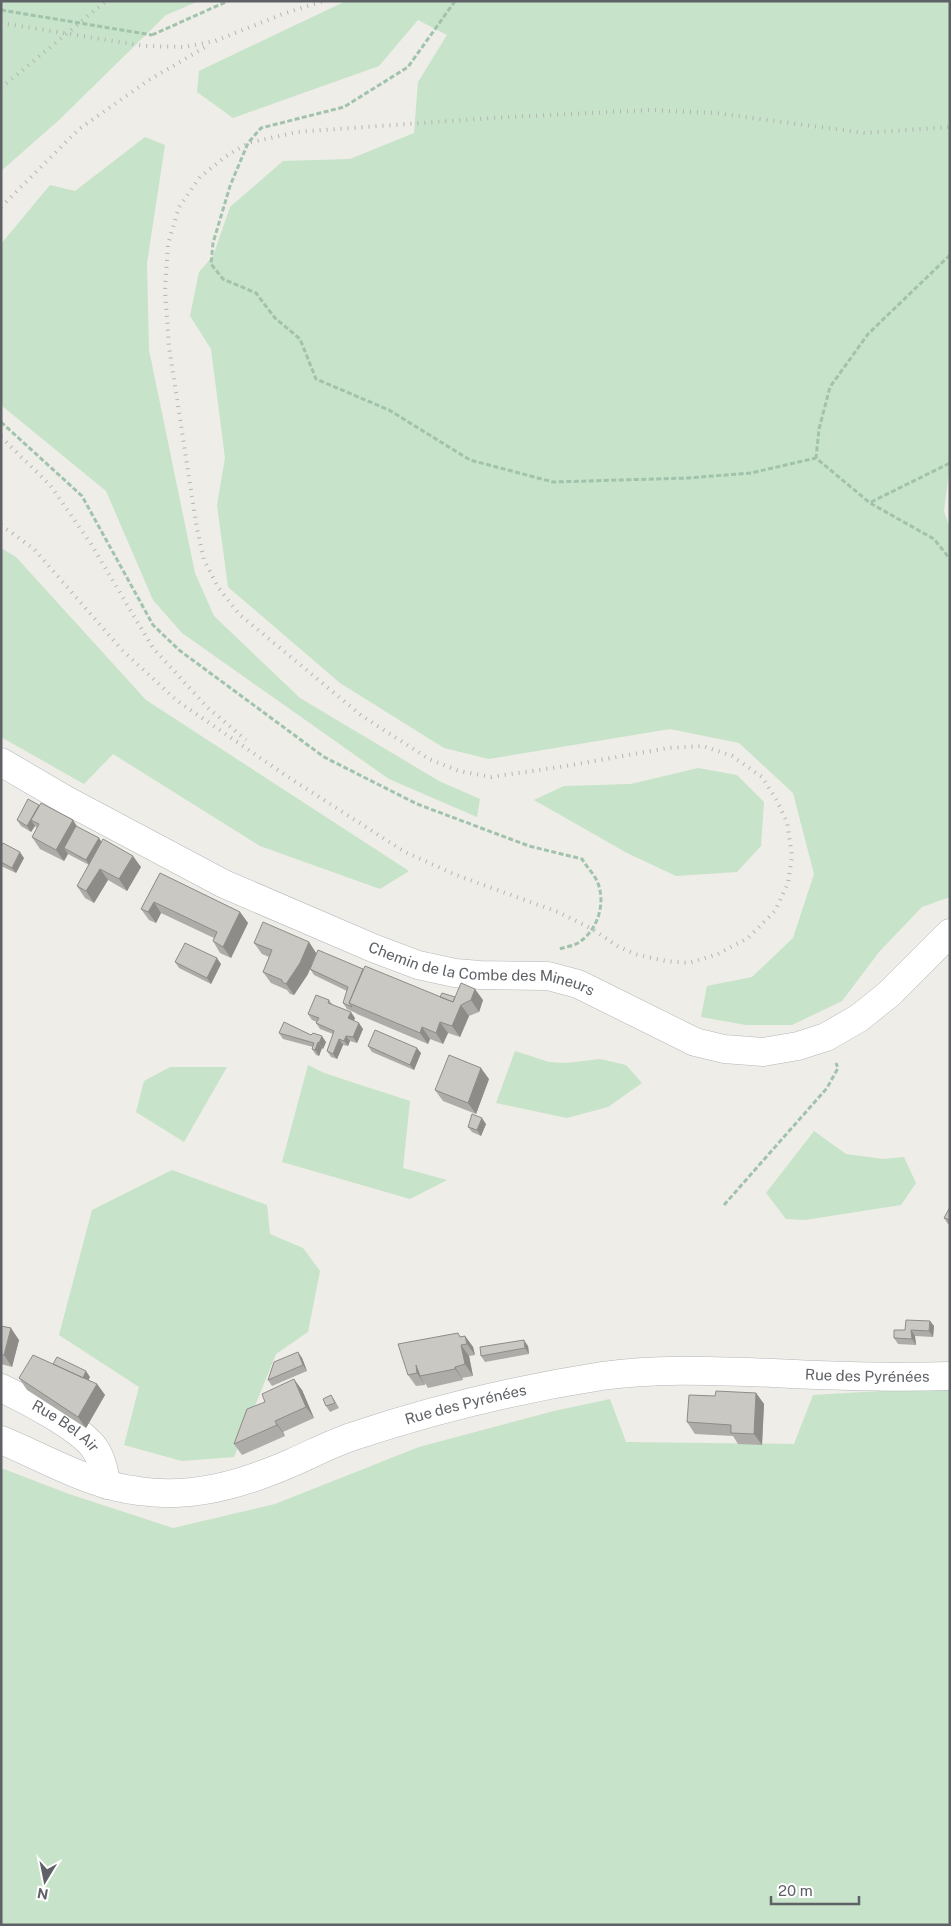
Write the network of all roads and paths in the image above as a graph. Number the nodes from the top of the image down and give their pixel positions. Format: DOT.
graph roads {
  1 [pos="228,1"];
  2 [pos="454,1"];
  3 [pos="1,10"];
  4 [pos="950,255"];
  5 [pos="1,422"];
  6 [pos="816,458"];
  7 [pos="950,463"];
  8 [pos="870,502"];
  9 [pos="950,559"];
  10 [pos="1,762"];
  11 [pos="950,933"];
  12 [pos="529,975"];
  13 [pos="826,1037"];
  14 [pos="724,1205"];
  15 [pos="950,1376"];
  16 [pos="1,1388"];
  17 [pos="1,1440"];
  18 [pos="107,1485"];
  1 -- 3 [label="path, bridge"];
  2 -- 6 [label="path"];
  4 -- 6 [label="path"];
  5 -- 12 [label="path"];
  6 -- 8 [label="path"];
  7 -- 8 [label="path"];
  8 -- 9 [label="path"];
  10 -- 12 [label="street, Chemin de la Combe des Mineurs"];
  11 -- 13 [label="street, Chemin de la Combe des Mineurs"];
  12 -- 13 [label="street, Chemin de la Combe des Mineurs"];
  13 -- 14 [label="path"];
  15 -- 18 [label="street, Rue des Pyrénées"];
  16 -- 18 [label="street, Rue Bel Air"];
  17 -- 18 [label="street, Rue des Pyrénées"];
}
